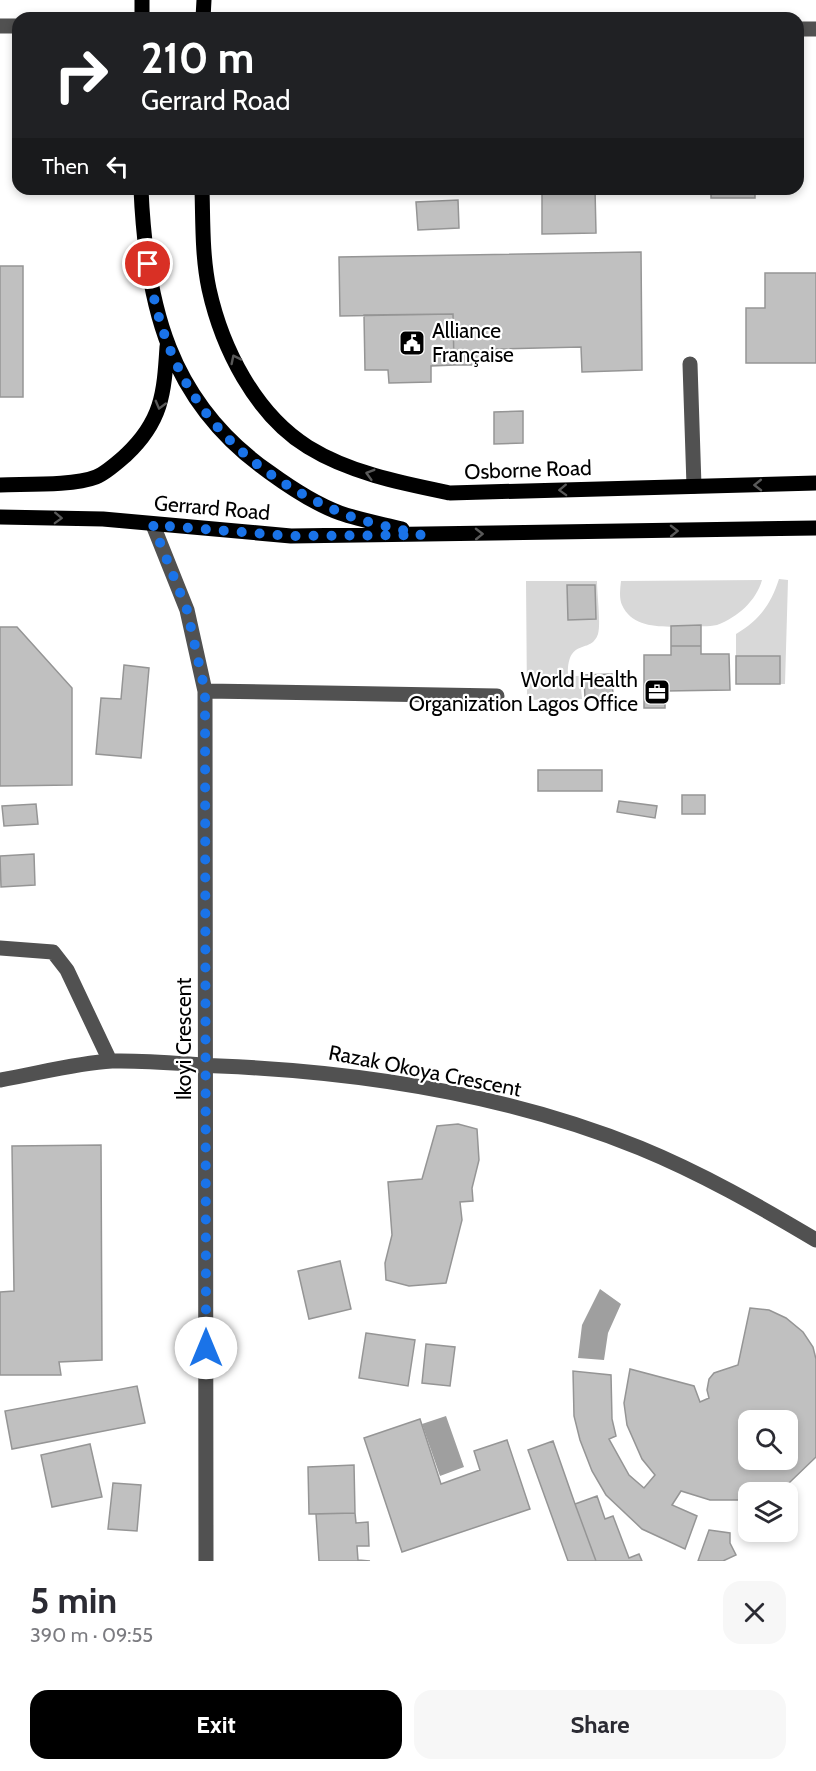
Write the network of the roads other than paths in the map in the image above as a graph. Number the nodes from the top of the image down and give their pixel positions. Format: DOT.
graph roads {
  1 [pos="141,195"];
  2 [pos="202,195"];
  3 [pos="167,347"];
  4 [pos="690,364"];
  5 [pos="816,483"];
  6 [pos="0,485"];
  7 [pos="694,486"];
  8 [pos="0,517"];
  9 [pos="153,525"];
  10 [pos="816,528"];
  11 [pos="421,535"];
  12 [pos="205,691"];
  13 [pos="497,696"];
  14 [pos="0,948"];
  15 [pos="110,1061"];
  16 [pos="205,1065"];
  17 [pos="0,1080"];
  18 [pos="816,1240"];
  19 [pos="206,1561"];
  1 -- 3 [label="main road"];
  7 -- 2 [label="main road, Osborne Road, one-way"];
  3 -- 6 [label="main road, one-way"];
  3 -- 11 [label="main road"];
  4 -- 7 [label="street"];
  5 -- 7 [label="main road, Osborne Road, one-way"];
  8 -- 9 [label="main road, Gerrard Road, one-way"];
  9 -- 11 [label="main road, Gerrard Road"];
  9 -- 12 [label="street, Ikoyi Crescent"];
  11 -- 10 [label="main road, one-way"];
  12 -- 13 [label="street"];
  12 -- 16 [label="street, Ikoyi Crescent"];
  14 -- 15 [label="street"];
  15 -- 16 [label="street, Razak Okoya Crescent"];
  15 -- 17 [label="street, Razak Okoya Crescent"];
  16 -- 18 [label="street, Razak Okoya Crescent"];
  16 -- 19 [label="street, Ikoyi Crescent"];
}
